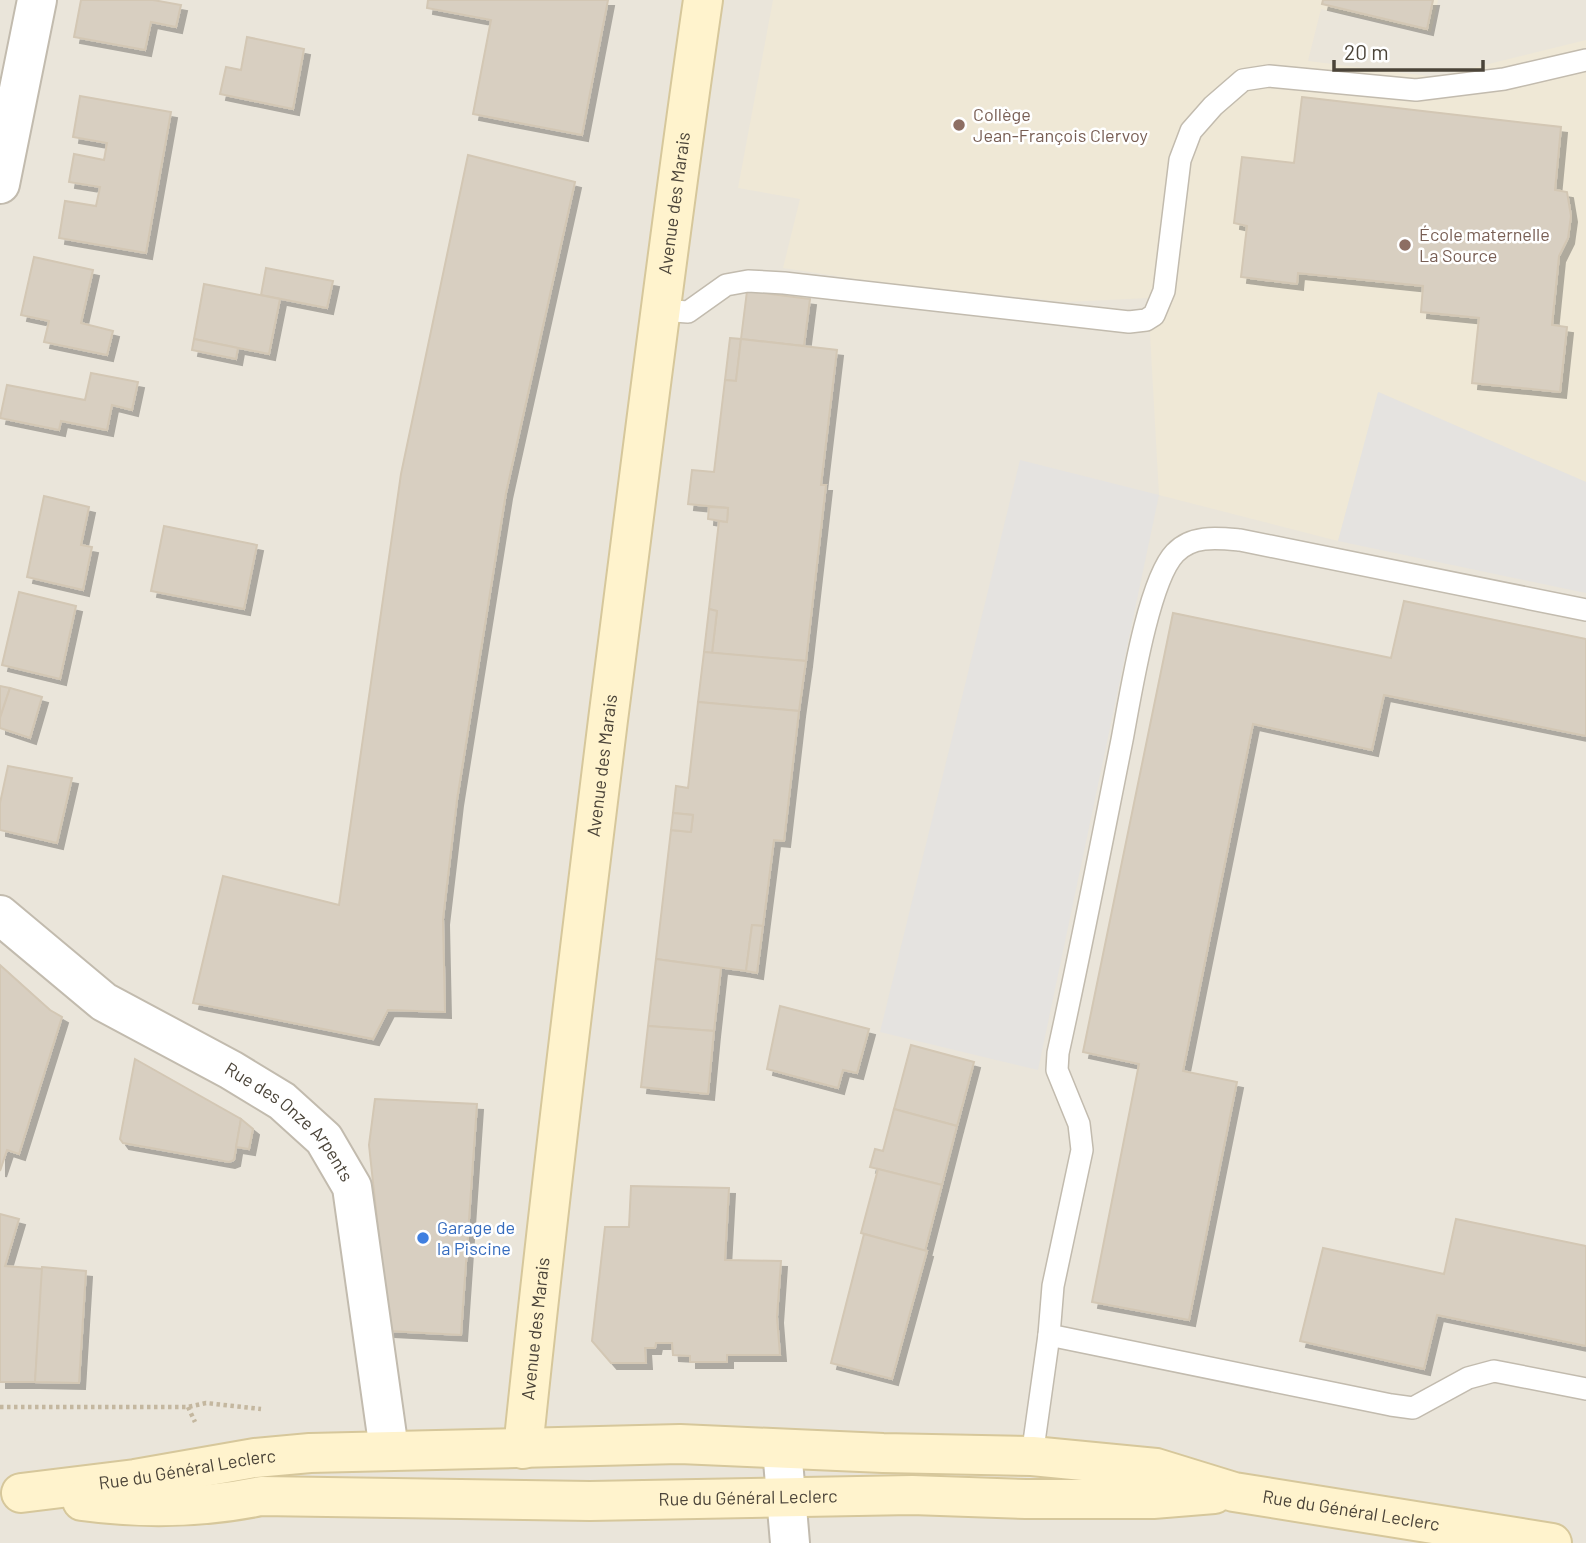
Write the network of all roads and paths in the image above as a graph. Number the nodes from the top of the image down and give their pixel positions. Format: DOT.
graph roads {
  1 [pos="37,0"];
  2 [pos="703,0"];
  3 [pos="1586,61"];
  4 [pos="0,184"];
  5 [pos="660,310"];
  6 [pos="1586,610"];
  7 [pos="0,915"];
  8 [pos="1049,1335"];
  9 [pos="1586,1389"];
  10 [pos="0,1407"];
  11 [pos="188,1407"];
  12 [pos="523,1449"];
  13 [pos="782,1449"];
  14 [pos="1032,1456"];
  15 [pos="391,1461"];
  16 [pos="1234,1492"];
  17 [pos="11,1493"];
  18 [pos="261,1496"];
  19 [pos="787,1498"];
  20 [pos="1026,1499"];
  21 [pos="590,1501"];
  22 [pos="790,1543"];
  23 [pos="1552,1543"];
  1 -- 4 [label="street"];
  2 -- 5 [label="main road, Avenue des Marais"];
  3 -- 5 [label="lane"];
  5 -- 12 [label="main road, Avenue des Marais"];
  6 -- 8 [label="lane"];
  7 -- 15 [label="street, Rue des Onze Arpents"];
  8 -- 9 [label="lane"];
  8 -- 14 [label="lane"];
  10 -- 11 [label="path"];
  12 -- 13 [label="main road, Rue du Général Leclerc"];
  12 -- 15 [label="main road, Rue du Général Leclerc"];
  12 -- 21 [label="main road"];
  13 -- 14 [label="main road, Rue du Général Leclerc"];
  13 -- 19 [label="street"];
  14 -- 16 [label="main road, Rue du Général Leclerc"];
  14 -- 20 [label="street"];
  15 -- 17 [label="main road, Rue du Général Leclerc"];
  15 -- 18 [label="main road, Rue du Général Leclerc"];
  16 -- 20 [label="main road, Rue du Général Leclerc"];
  16 -- 23 [label="main road, Rue du Général Leclerc"];
  17 -- 18 [label="main road, Rue du Général Leclerc"];
  18 -- 21 [label="main road, Rue du Général Leclerc"];
  19 -- 20 [label="main road, Rue du Général Leclerc"];
  19 -- 21 [label="main road, Rue du Général Leclerc"];
  19 -- 22 [label="street"];
}
